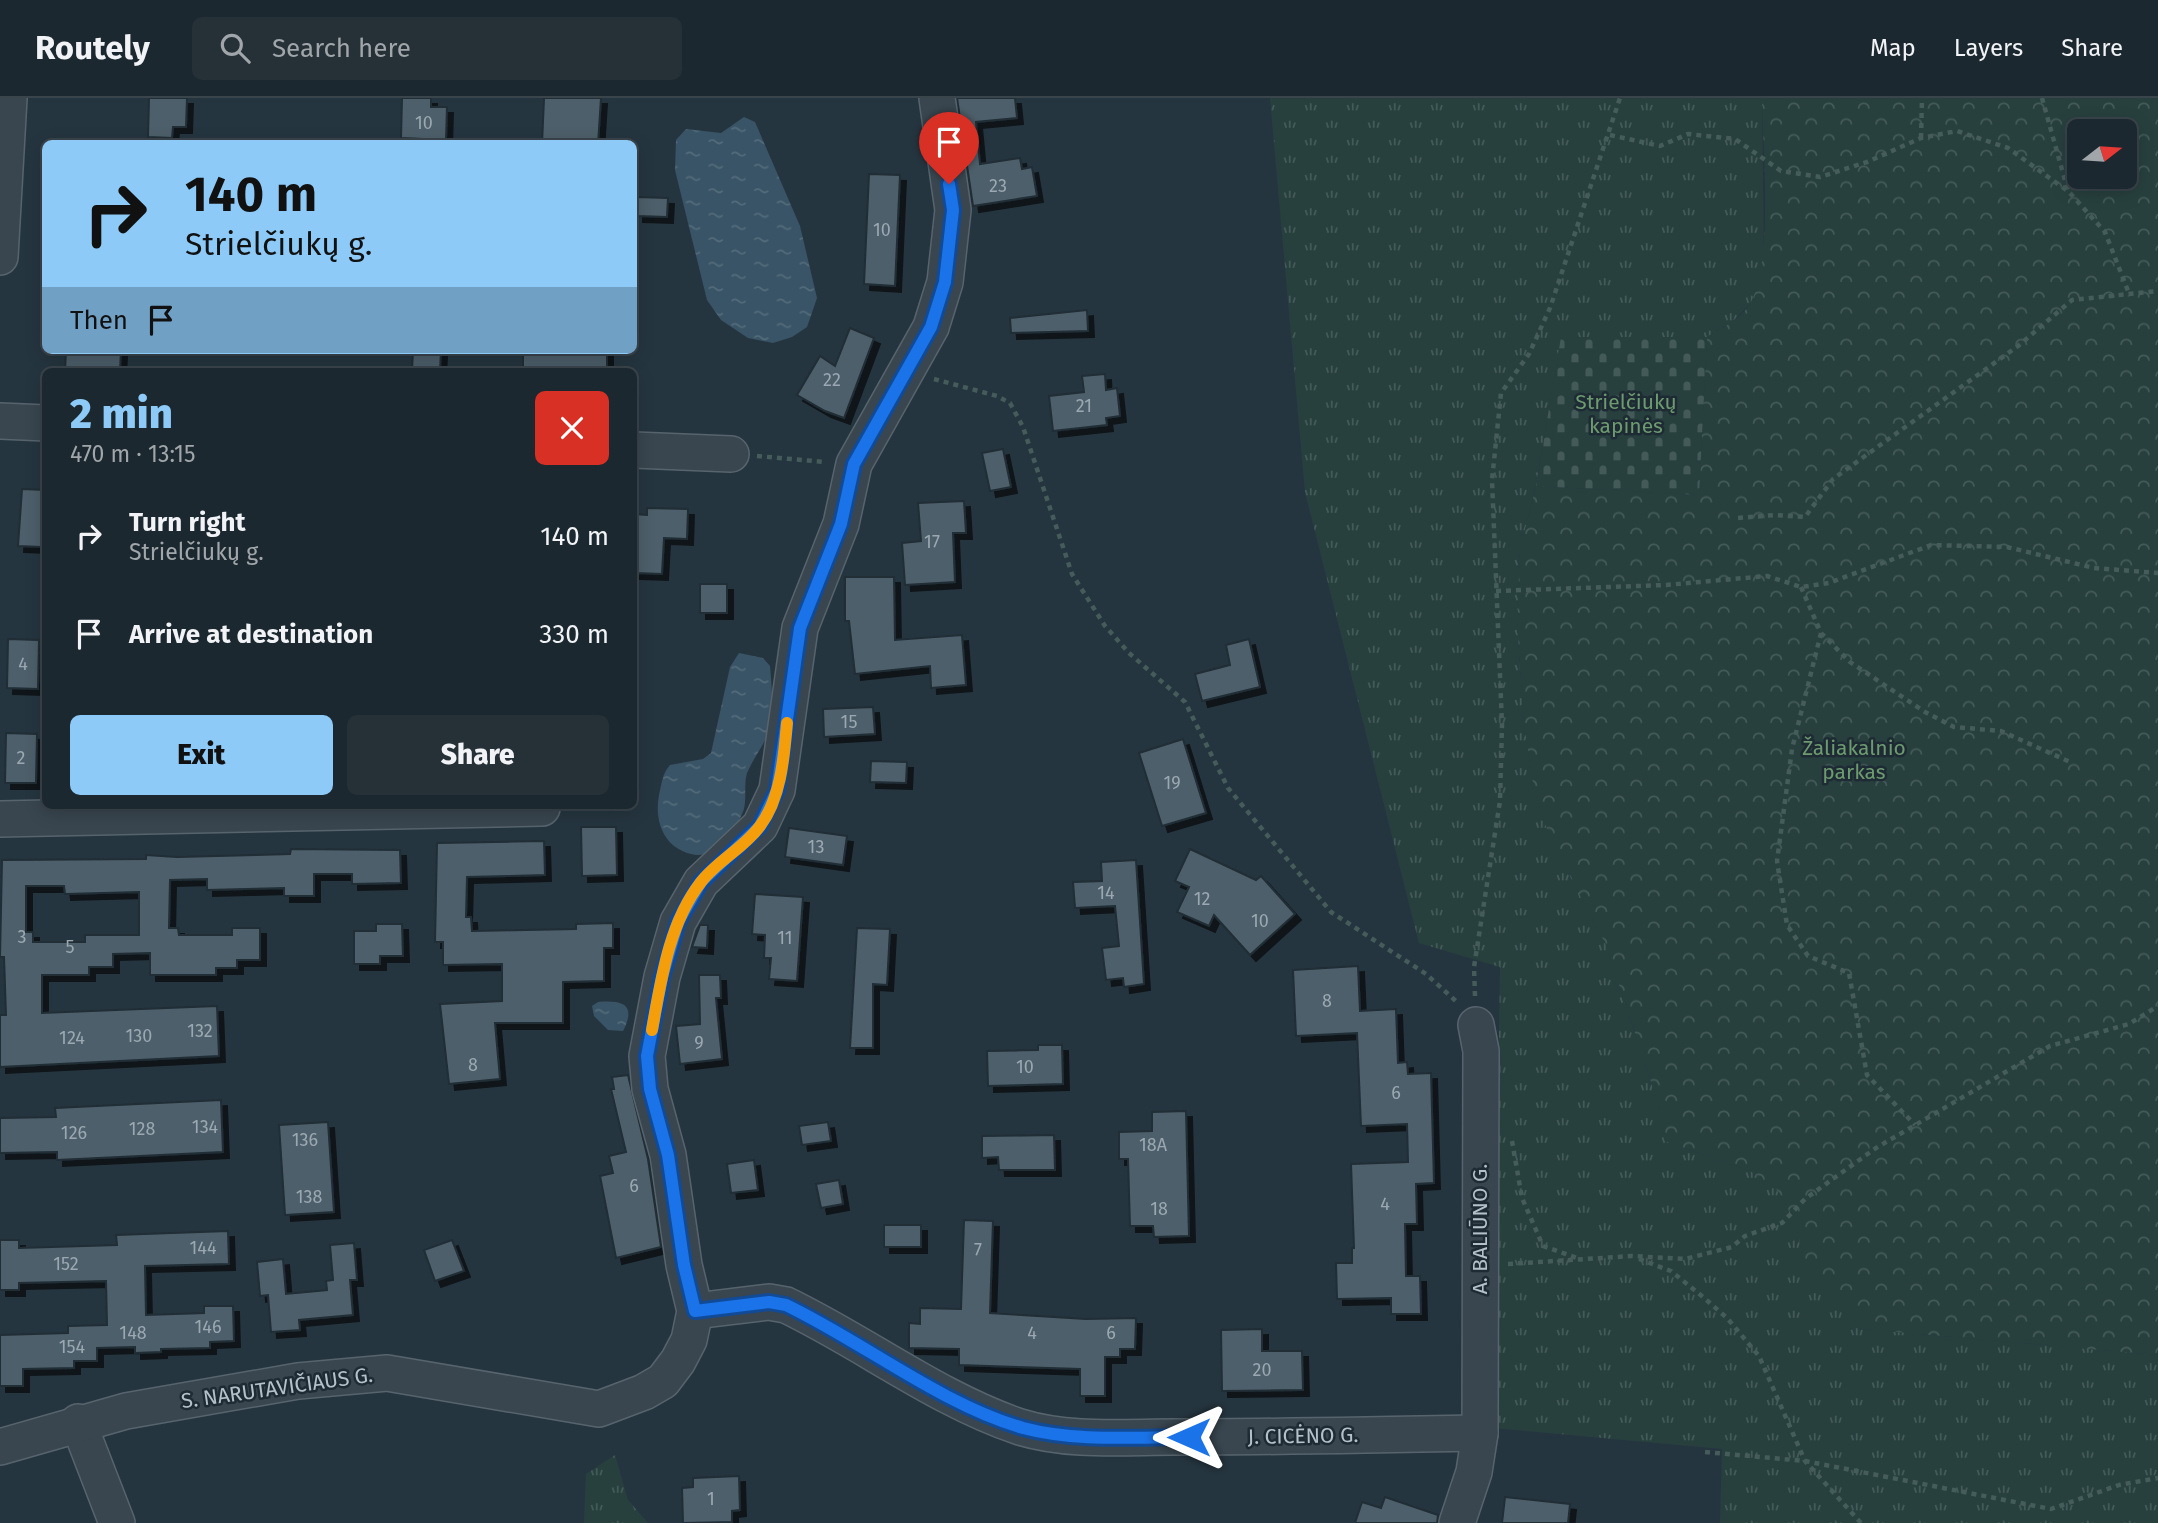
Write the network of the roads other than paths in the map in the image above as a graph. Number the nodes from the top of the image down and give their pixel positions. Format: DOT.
graph roads {
  1 [pos="9,98"];
  2 [pos="937,98"];
  3 [pos="0,257"];
  4 [pos="0,421"];
  5 [pos="42,423"];
  6 [pos="637,450"];
  7 [pos="731,454"];
  8 [pos="493,809"];
  9 [pos="0,819"];
  10 [pos="1476,1025"];
  11 [pos="695,1311"];
  12 [pos="78,1422"];
  13 [pos="1480,1433"];
  14 [pos="0,1447"];
  15 [pos="117,1523"];
  16 [pos="1457,1523"];
  1 -- 3 [label="street"];
  2 -- 11 [label="street"];
  4 -- 5 [label="street"];
  6 -- 7 [label="street"];
  8 -- 9 [label="street"];
  10 -- 13 [label="street, A. BALIŪNO G."];
  11 -- 12 [label="street, S. NARUTAVIČIAUS G."];
  11 -- 13 [label="street, J. CICĖNO G."];
  12 -- 14 [label="street, S. NARUTAVIČIAUS G."];
  12 -- 15 [label="street"];
  13 -- 16 [label="street, A. BALIŪNO G."];
}
